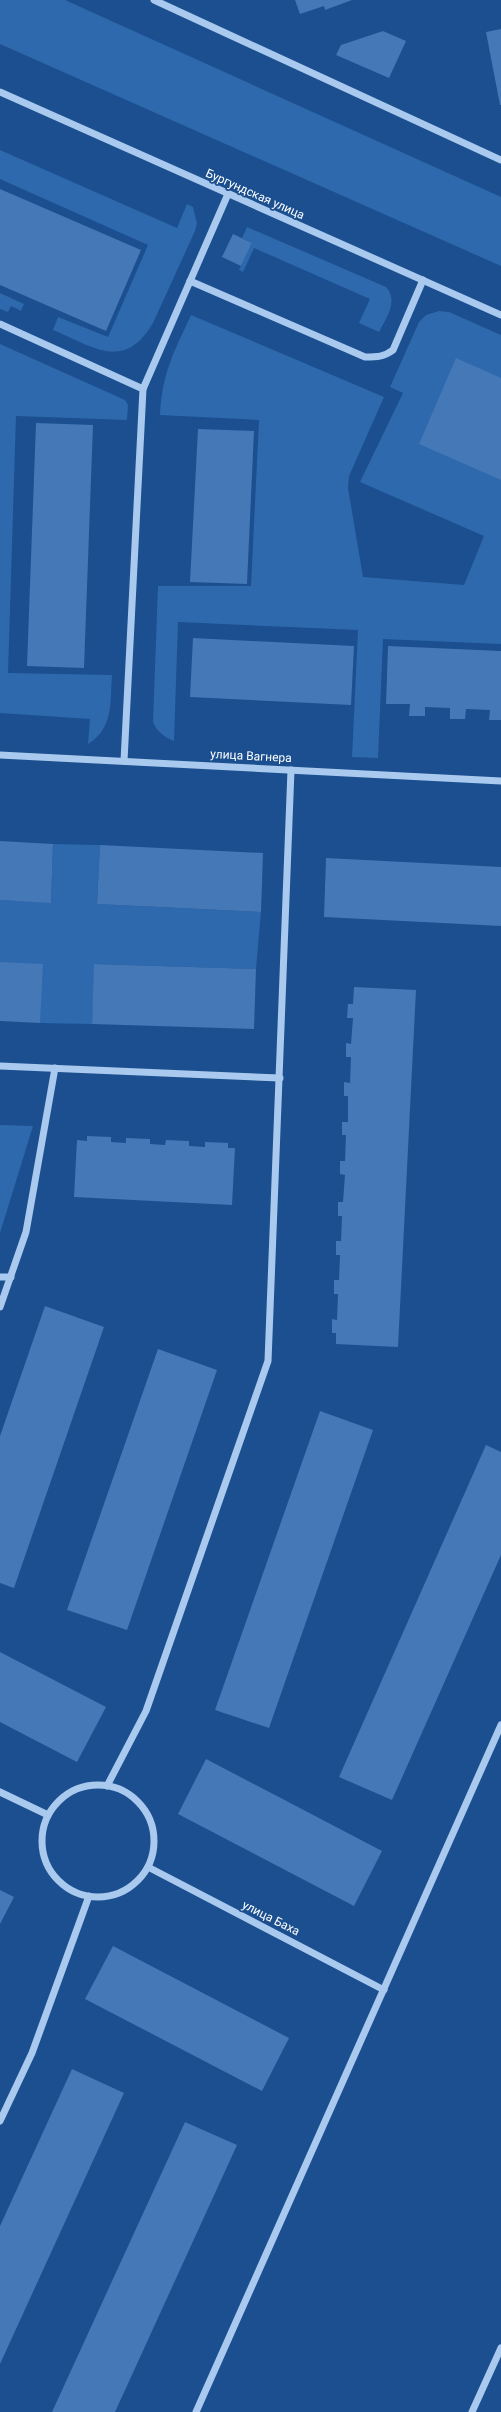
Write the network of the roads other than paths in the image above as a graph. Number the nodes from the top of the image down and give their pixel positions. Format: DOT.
graph roads {
  1 [pos="154,0"];
  2 [pos="0,92"];
  3 [pos="501,159"];
  4 [pos="228,194"];
  5 [pos="423,280"];
  6 [pos="190,281"];
  7 [pos="501,315"];
  8 [pos="0,324"];
  9 [pos="143,389"];
  10 [pos="0,755"];
  11 [pos="124,761"];
  12 [pos="291,770"];
  13 [pos="501,781"];
  14 [pos="0,1066"];
  15 [pos="54,1068"];
  16 [pos="280,1078"];
  17 [pos="0,1277"];
  18 [pos="10,1277"];
  19 [pos="0,1307"];
  20 [pos="501,1725"];
  21 [pos="107,1786"];
  22 [pos="0,1792"];
  23 [pos="48,1815"];
  24 [pos="148,1867"];
  25 [pos="88,1896"];
  26 [pos="384,1990"];
  27 [pos="0,2121"];
  28 [pos="501,2348"];
  29 [pos="196,2412"];
  30 [pos="472,2412"];
  1 -- 3 [label="street"];
  2 -- 4 [label="street, Бургундская улица"];
  4 -- 5 [label="street, Бургундская улица"];
  4 -- 6 [label="street"];
  5 -- 6 [label="street"];
  5 -- 7 [label="street, Бургундская улица"];
  6 -- 9 [label="street"];
  8 -- 9 [label="street"];
  9 -- 11 [label="street"];
  10 -- 11 [label="street, улица Вагнера"];
  11 -- 12 [label="street, улица Вагнера"];
  12 -- 13 [label="street, улица Вагнера"];
  12 -- 16 [label="street"];
  14 -- 15 [label="street"];
  15 -- 16 [label="street"];
  15 -- 18 [label="street"];
  16 -- 21 [label="street"];
  17 -- 18 [label="street"];
  18 -- 19 [label="street"];
  20 -- 26 [label="street"];
  21 -- 23 [label="street"];
  21 -- 24 [label="street"];
  22 -- 23 [label="street"];
  23 -- 25 [label="street"];
  24 -- 25 [label="street"];
  24 -- 26 [label="street, улица Баха"];
  25 -- 27 [label="street"];
  26 -- 29 [label="street"];
  28 -- 30 [label="street"];
}
